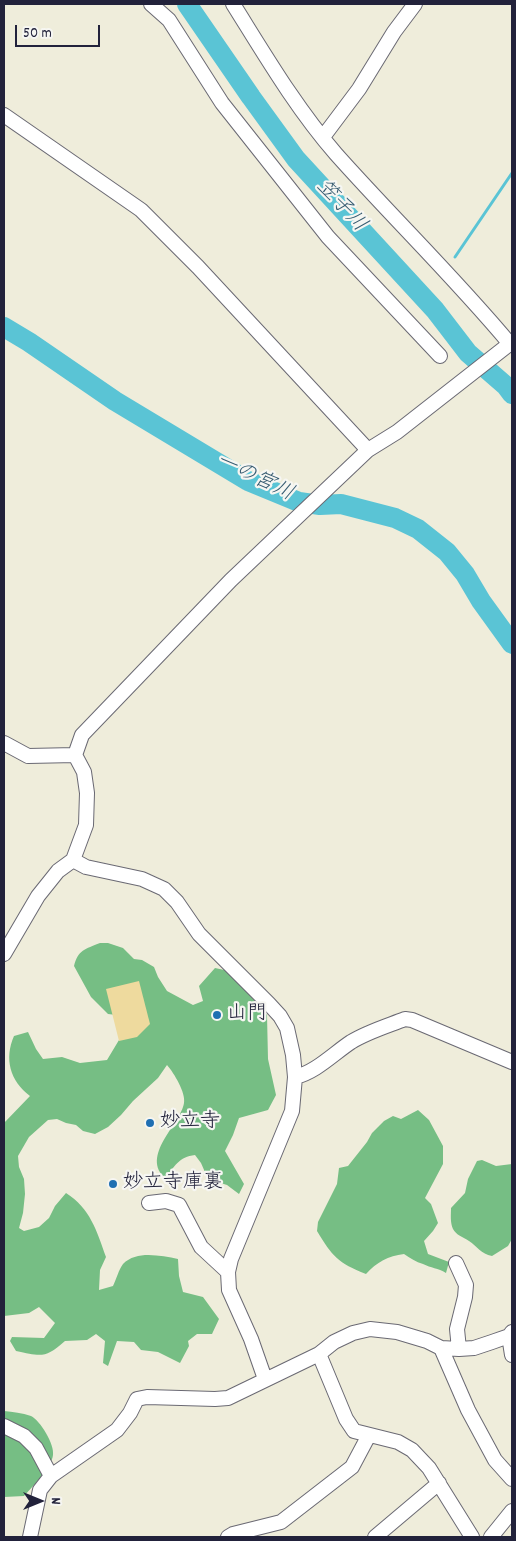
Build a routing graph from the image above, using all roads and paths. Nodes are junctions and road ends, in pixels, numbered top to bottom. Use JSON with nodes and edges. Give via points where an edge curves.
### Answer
{"nodes":[{"id":1,"x":151,"y":4,"type":"edge"},
{"id":2,"x":233,"y":4,"type":"edge"},
{"id":3,"x":415,"y":4,"type":"edge"},
{"id":4,"x":4,"y":115,"type":"edge"},
{"id":5,"x":323,"y":137,"type":"junction"},
{"id":6,"x":511,"y":343,"type":"edge"},
{"id":7,"x":440,"y":356,"type":"dead end"},
{"id":8,"x":368,"y":450,"type":"junction"},
{"id":9,"x":4,"y":743,"type":"edge"},
{"id":10,"x":75,"y":755,"type":"junction"},
{"id":11,"x":73,"y":860,"type":"junction"},
{"id":12,"x":4,"y":954,"type":"edge"},
{"id":13,"x":512,"y":1062,"type":"edge"},
{"id":14,"x":295,"y":1077,"type":"junction"},
{"id":15,"x":149,"y":1203,"type":"dead end"},
{"id":16,"x":456,"y":1262,"type":"dead end"},
{"id":17,"x":228,"y":1272,"type":"junction"},
{"id":18,"x":511,"y":1334,"type":"edge"},
{"id":19,"x":441,"y":1348,"type":"junction"},
{"id":20,"x":459,"y":1349,"type":"junction"},
{"id":21,"x":319,"y":1354,"type":"junction"},
{"id":22,"x":512,"y":1355,"type":"edge"},
{"id":23,"x":265,"y":1379,"type":"junction"},
{"id":24,"x":4,"y":1426,"type":"edge"},
{"id":25,"x":369,"y":1435,"type":"junction"},
{"id":26,"x":51,"y":1476,"type":"junction"},
{"id":27,"x":512,"y":1479,"type":"edge"},
{"id":28,"x":439,"y":1484,"type":"junction"},
{"id":29,"x":512,"y":1512,"type":"edge"},
{"id":30,"x":30,"y":1537,"type":"edge"},
{"id":31,"x":228,"y":1537,"type":"edge"},
{"id":32,"x":375,"y":1537,"type":"edge"},
{"id":33,"x":472,"y":1537,"type":"edge"},
{"id":34,"x":491,"y":1537,"type":"edge"}],
"edges":[{"from":1,"to":7,"type":"street","via":[[169,20],[222,103],[309,214]]},
{"from":2,"to":5,"type":"street","via":[[280,81]]},
{"from":3,"to":5,"type":"street"},
{"from":4,"to":8,"type":"street","via":[[141,210]]},
{"from":5,"to":6,"type":"street"},
{"from":6,"to":8,"type":"street","via":[[397,432]]},
{"from":8,"to":10,"type":"street","via":[[231,580],[82,734]]},
{"from":9,"to":10,"type":"street","via":[[28,756]]},
{"from":10,"to":11,"type":"street","via":[[84,772],[87,792],[86,825]]},
{"from":11,"to":12,"type":"street","via":[[58,871],[38,896]]},
{"from":11,"to":14,"type":"street","via":[[86,867],[142,879],[164,889],[199,934],[280,1016],[290,1040]]},
{"from":13,"to":14,"type":"street","via":[[405,1019],[352,1042]]},
{"from":14,"to":17,"type":"street","via":[[292,1111]]},
{"from":15,"to":17,"type":"street","via":[[178,1205],[201,1247]]},
{"from":16,"to":20,"type":"street","via":[[466,1285],[457,1329]]},
{"from":17,"to":23,"type":"street","via":[[229,1290]]},
{"from":18,"to":20,"type":"street","via":[[474,1348]]},
{"from":18,"to":22,"type":"street"},
{"from":19,"to":20,"type":"street"},
{"from":19,"to":21,"type":"street","via":[[397,1332],[370,1329],[352,1333]]},
{"from":19,"to":27,"type":"street","via":[[468,1410],[495,1460]]},
{"from":21,"to":23,"type":"street"},
{"from":21,"to":25,"type":"street","via":[[346,1419],[354,1431]]},
{"from":23,"to":26,"type":"street","via":[[228,1398],[137,1399],[117,1430]]},
{"from":24,"to":26,"type":"street","via":[[24,1436],[36,1448]]},
{"from":25,"to":28,"type":"street","via":[[398,1442],[412,1450]]},
{"from":25,"to":31,"type":"street","via":[[352,1467],[281,1522]]},
{"from":26,"to":30,"type":"street","via":[[40,1490]]},
{"from":28,"to":32,"type":"street"},
{"from":28,"to":33,"type":"street"},
{"from":29,"to":34,"type":"street"}]}
